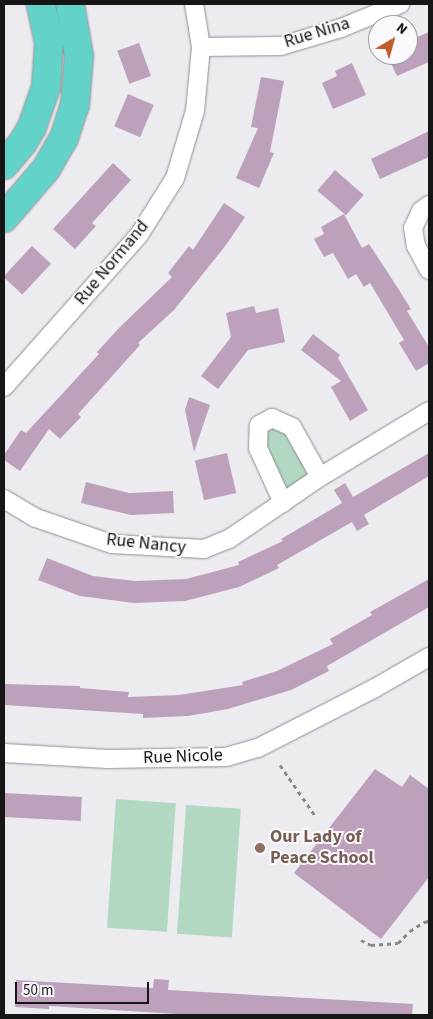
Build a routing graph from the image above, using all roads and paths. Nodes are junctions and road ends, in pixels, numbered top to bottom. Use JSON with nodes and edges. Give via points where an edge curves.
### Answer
{"nodes":[{"id":1,"x":41,"y":4,"type":"edge"},
{"id":2,"x":70,"y":4,"type":"edge"},
{"id":3,"x":194,"y":4,"type":"edge"},
{"id":4,"x":400,"y":4,"type":"edge"},
{"id":5,"x":201,"y":47,"type":"junction"},
{"id":6,"x":4,"y":166,"type":"edge"},
{"id":7,"x":429,"y":204,"type":"edge"},
{"id":8,"x":4,"y":218,"type":"edge"},
{"id":9,"x":429,"y":270,"type":"edge"},
{"id":10,"x":4,"y":387,"type":"edge"},
{"id":11,"x":429,"y":411,"type":"edge"},
{"id":12,"x":320,"y":477,"type":"junction"},
{"id":13,"x":4,"y":500,"type":"edge"},
{"id":14,"x":283,"y":503,"type":"junction"},
{"id":15,"x":429,"y":657,"type":"edge"},
{"id":16,"x":4,"y":753,"type":"edge"},
{"id":17,"x":280,"y":765,"type":"dead end"},
{"id":18,"x":314,"y":814,"type":"dead end"},
{"id":19,"x":429,"y":921,"type":"edge"},
{"id":20,"x":360,"y":940,"type":"dead end"}],
"edges":[{"from":1,"to":6,"type":"highway","via":[[49,42],[46,87],[32,127]]},
{"from":2,"to":8,"type":"highway","via":[[79,56],[75,105],[46,169]]},
{"from":3,"to":5,"type":"street","name":"Rue Normand"},
{"from":4,"to":5,"type":"street","name":"Rue Nina","via":[[341,28],[281,46]]},
{"from":5,"to":10,"type":"street","name":"Rue Normand","via":[[195,111],[175,178],[139,235]]},
{"from":7,"to":9,"type":"street","via":[[421,211],[414,228],[416,246]]},
{"from":11,"to":12,"type":"street","name":"Rue Nancy"},
{"from":12,"to":14,"type":"street","name":"Rue Nancy"},
{"from":12,"to":14,"type":"street","via":[[292,427],[272,418],[259,425],[258,448]]},
{"from":13,"to":14,"type":"street","name":"Rue Nancy","via":[[36,518],[112,544],[204,549],[229,539]]},
{"from":15,"to":16,"type":"street","name":"Rue Nicole","via":[[258,748],[226,757],[108,758]]},
{"from":17,"to":18,"type":"path"},
{"from":19,"to":20,"type":"path","via":[[410,931],[398,943],[371,944]]}]}
